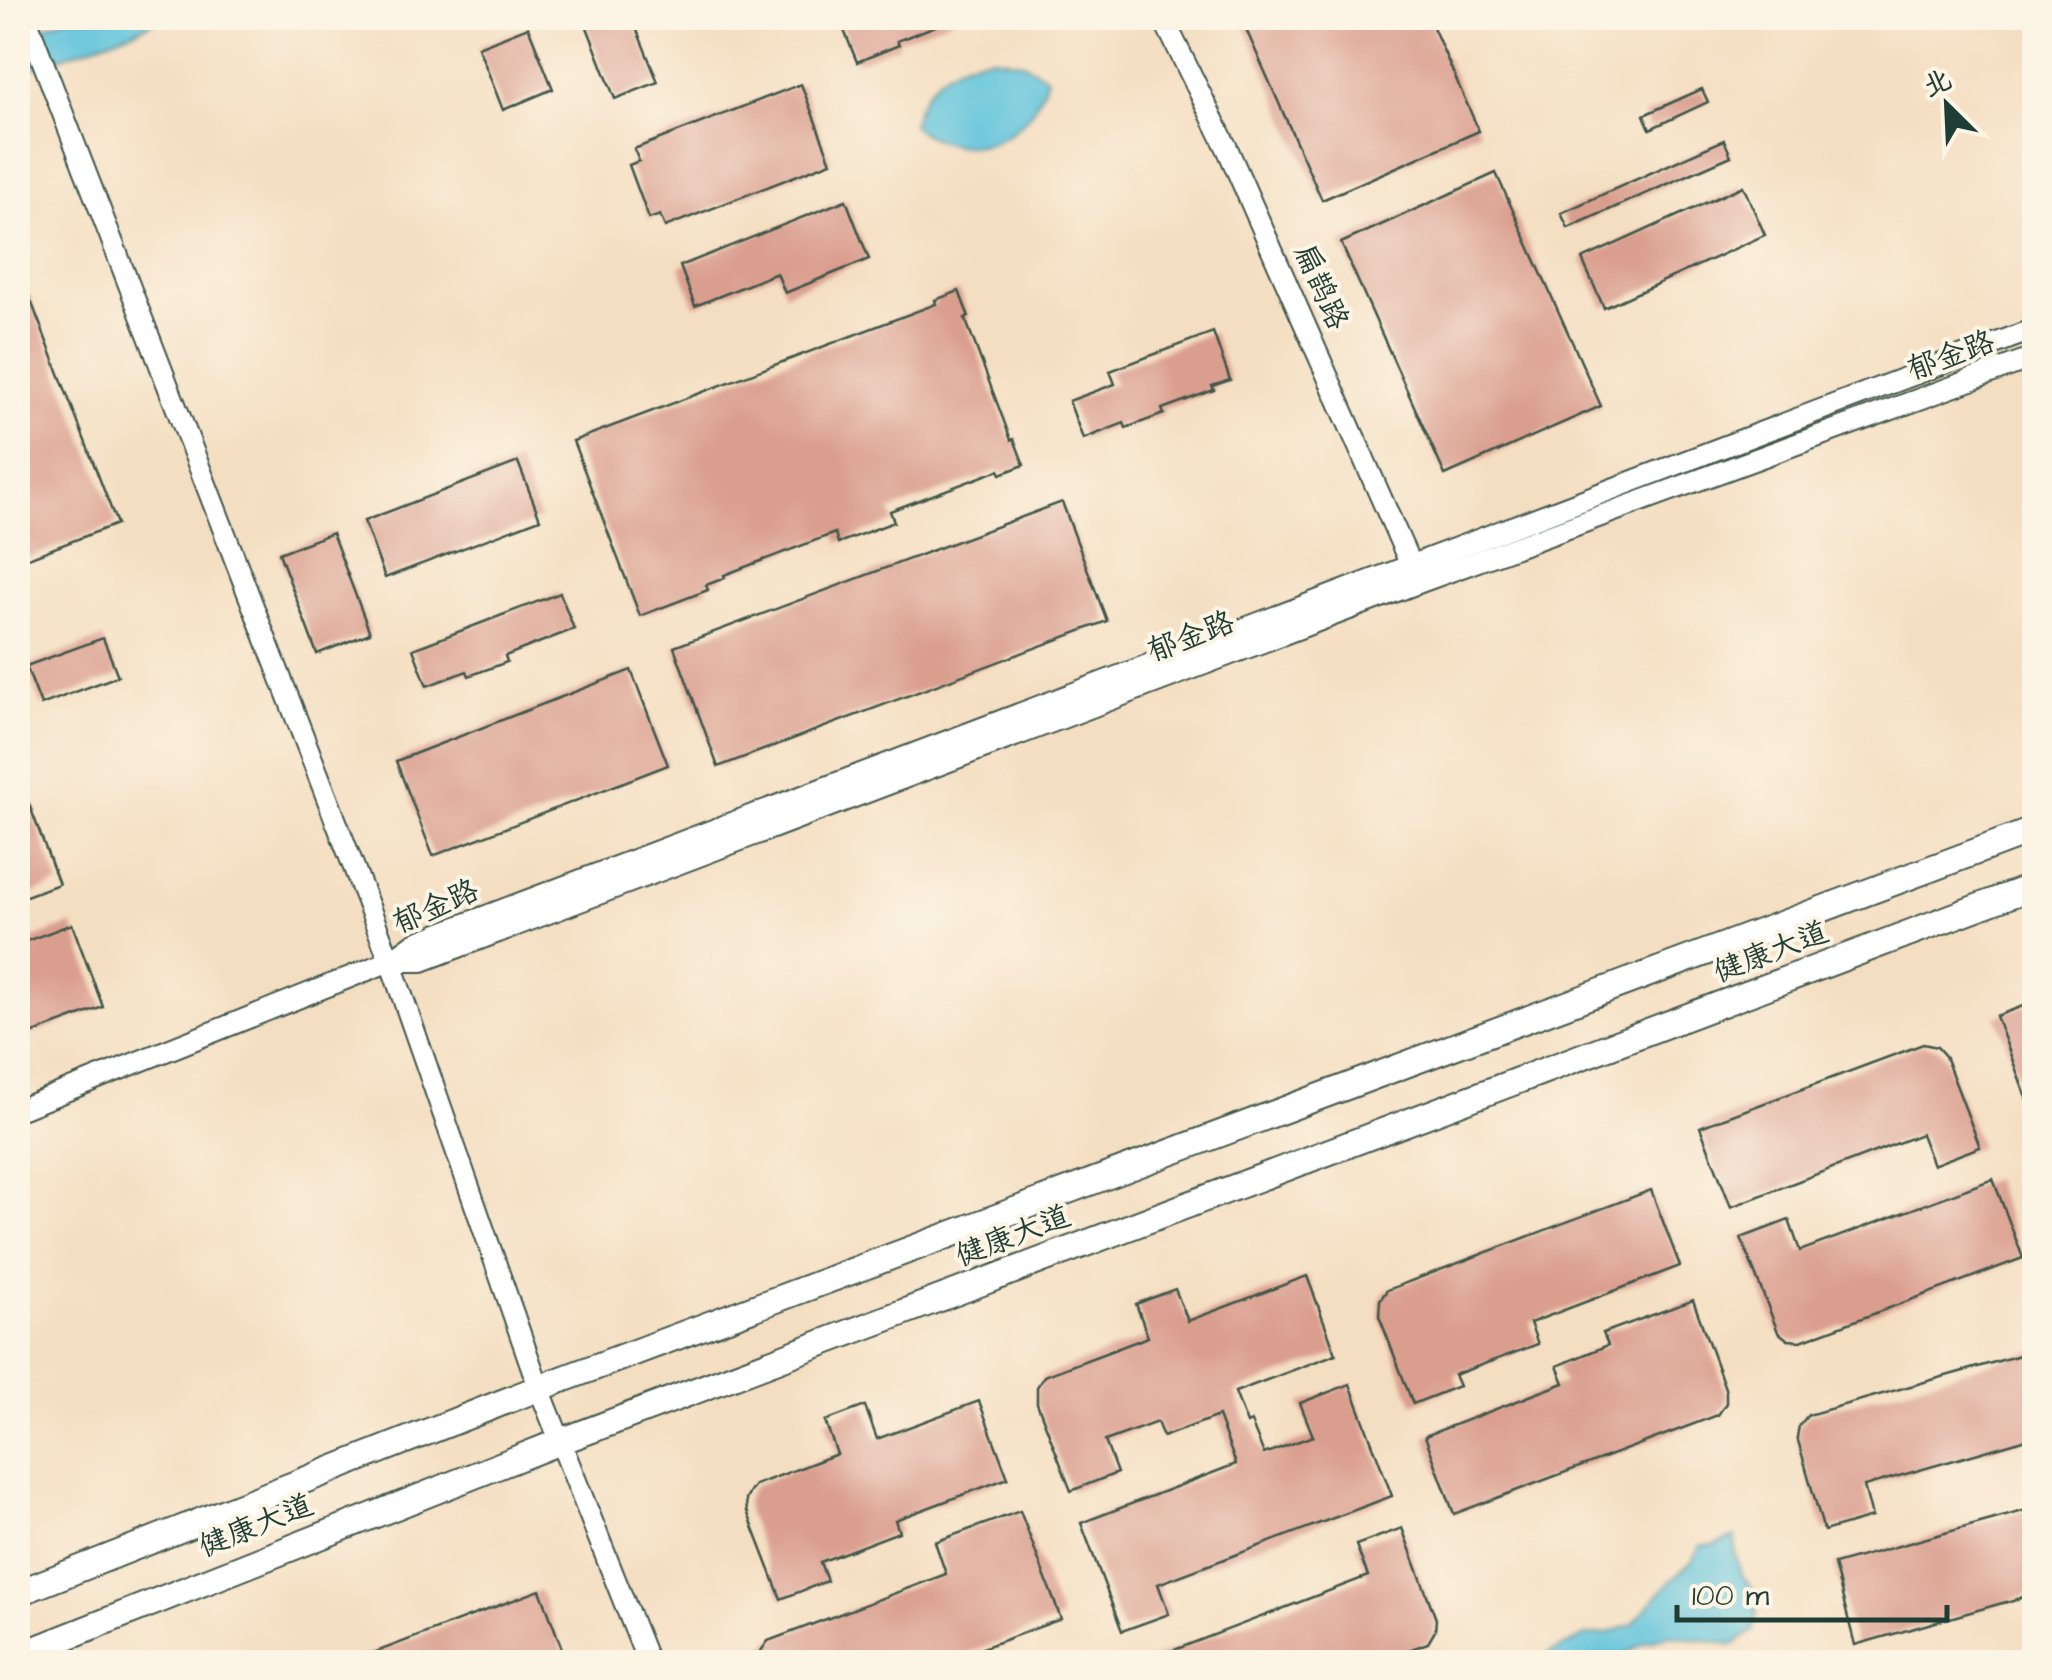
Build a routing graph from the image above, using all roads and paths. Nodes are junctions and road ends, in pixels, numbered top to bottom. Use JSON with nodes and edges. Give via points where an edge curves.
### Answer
{"nodes":[{"id":1,"x":26,"y":18,"type":"edge"},
{"id":2,"x":1163,"y":18,"type":"edge"},
{"id":3,"x":2034,"y":329,"type":"edge"},
{"id":4,"x":2034,"y":357,"type":"edge"},
{"id":5,"x":1414,"y":574,"type":"junction"},
{"id":6,"x":2034,"y":830,"type":"edge"},
{"id":7,"x":2034,"y":886,"type":"edge"},
{"id":8,"x":390,"y":961,"type":"junction"},
{"id":9,"x":18,"y":1110,"type":"edge"},
{"id":10,"x":539,"y":1388,"type":"junction"},
{"id":11,"x":559,"y":1442,"type":"junction"},
{"id":12,"x":18,"y":1593,"type":"edge"},
{"id":13,"x":18,"y":1656,"type":"edge"},
{"id":14,"x":648,"y":1662,"type":"edge"}],
"edges":[{"from":1,"to":8,"type":"street"},
{"from":2,"to":5,"type":"street","name":"扁鹊路"},
{"from":3,"to":5,"type":"street","name":"郁金路"},
{"from":4,"to":5,"type":"street","name":"郁金路"},
{"from":5,"to":8,"type":"street","name":"郁金路","via":[[422,960]]},
{"from":6,"to":10,"type":"main road","name":"健康大道"},
{"from":7,"to":11,"type":"main road","name":"健康大道"},
{"from":8,"to":9,"type":"street","name":"郁金路"},
{"from":8,"to":10,"type":"street"},
{"from":10,"to":11,"type":"street"},
{"from":10,"to":12,"type":"main road","name":"健康大道"},
{"from":11,"to":13,"type":"main road","name":"健康大道"},
{"from":11,"to":14,"type":"street"}]}
